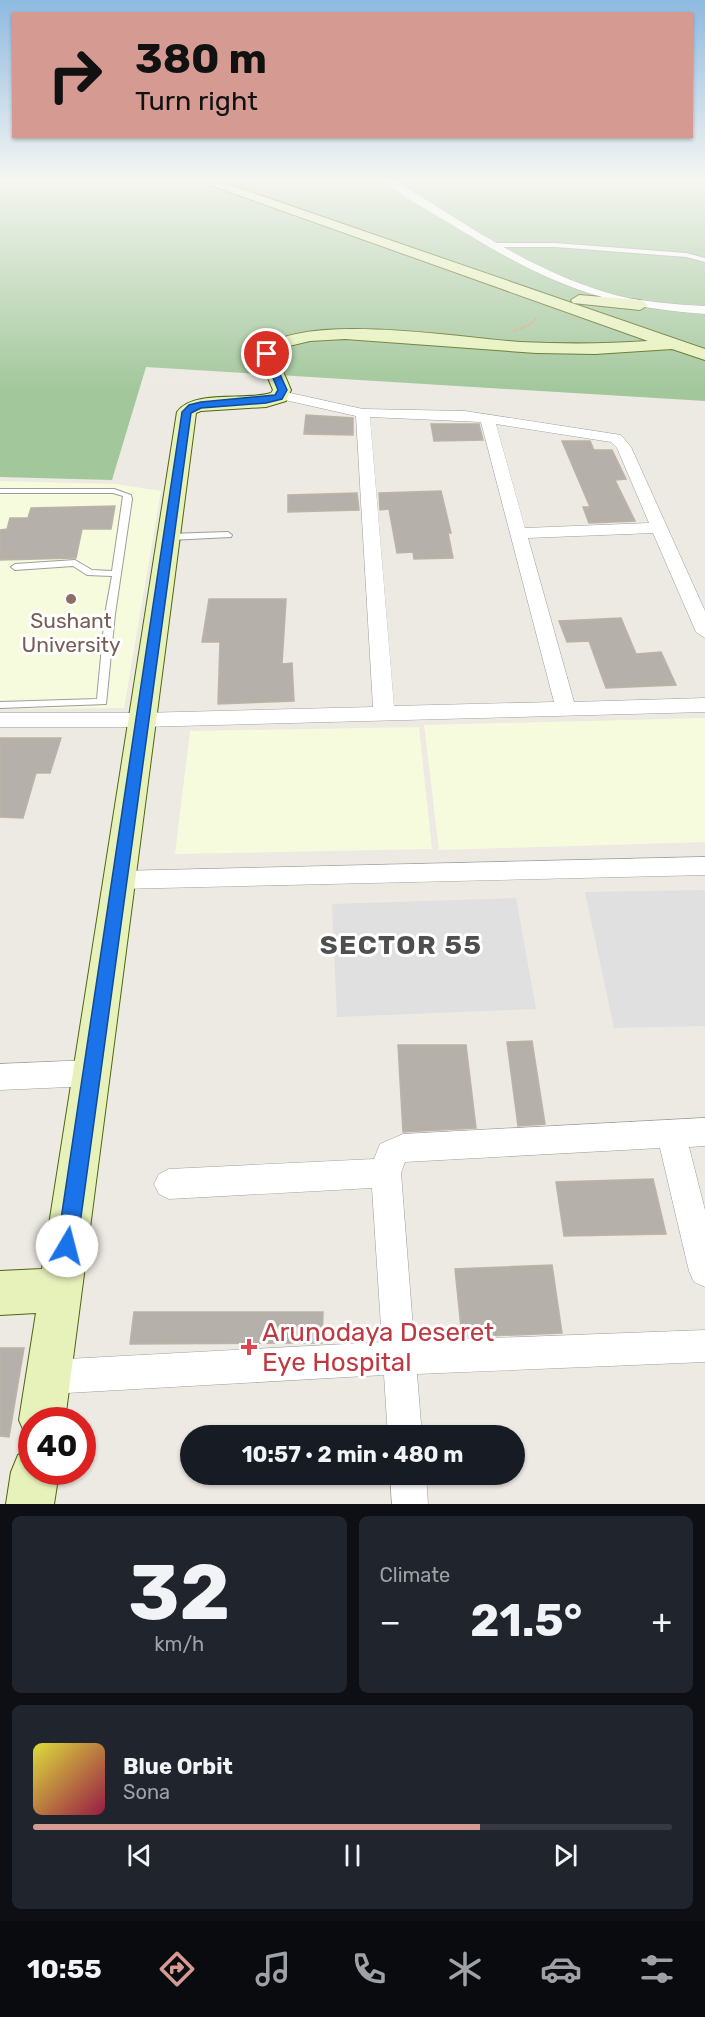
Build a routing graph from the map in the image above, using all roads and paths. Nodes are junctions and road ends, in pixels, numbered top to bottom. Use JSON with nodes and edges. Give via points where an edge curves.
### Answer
{"nodes":[{"id":1,"x":410,"y":250,"type":"edge"},
{"id":2,"x":418,"y":250,"type":"edge"},
{"id":3,"x":506,"y":250,"type":"edge"},
{"id":4,"x":623,"y":250,"type":"edge"},
{"id":5,"x":705,"y":260,"type":"edge"},
{"id":6,"x":510,"y":284,"type":"junction"},
{"id":7,"x":568,"y":298,"type":"junction"},
{"id":8,"x":643,"y":305,"type":"junction"},
{"id":9,"x":705,"y":310,"type":"edge"},
{"id":10,"x":676,"y":333,"type":"junction"},
{"id":11,"x":705,"y":343,"type":"edge"},
{"id":12,"x":705,"y":355,"type":"edge"},
{"id":13,"x":281,"y":395,"type":"junction"},
{"id":14,"x":363,"y":413,"type":"junction"},
{"id":15,"x":487,"y":418,"type":"junction"},
{"id":16,"x":0,"y":491,"type":"edge"},
{"id":17,"x":659,"y":528,"type":"junction"},
{"id":18,"x":517,"y":533,"type":"junction"},
{"id":19,"x":228,"y":535,"type":"dead end"},
{"id":20,"x":169,"y":537,"type":"junction"},
{"id":21,"x":15,"y":567,"type":"dead end"},
{"id":22,"x":117,"y":574,"type":"junction"},
{"id":23,"x":705,"y":632,"type":"edge"},
{"id":24,"x":0,"y":705,"type":"edge"},
{"id":25,"x":705,"y":705,"type":"edge"},
{"id":26,"x":565,"y":707,"type":"junction"},
{"id":27,"x":384,"y":714,"type":"junction"},
{"id":28,"x":0,"y":720,"type":"edge"},
{"id":29,"x":141,"y":720,"type":"junction"},
{"id":30,"x":705,"y":866,"type":"edge"},
{"id":31,"x":119,"y":880,"type":"junction"},
{"id":32,"x":92,"y":1073,"type":"junction"},
{"id":33,"x":0,"y":1077,"type":"edge"},
{"id":34,"x":705,"y":1132,"type":"edge"},
{"id":35,"x":671,"y":1134,"type":"junction"},
{"id":36,"x":386,"y":1173,"type":"junction"},
{"id":37,"x":169,"y":1184,"type":"dead end"},
{"id":38,"x":705,"y":1271,"type":"edge"},
{"id":39,"x":61,"y":1290,"type":"junction"},
{"id":40,"x":0,"y":1293,"type":"edge"},
{"id":41,"x":705,"y":1346,"type":"edge"},
{"id":42,"x":398,"y":1358,"type":"junction"},
{"id":43,"x":49,"y":1377,"type":"junction"},
{"id":44,"x":44,"y":1407,"type":"edge"},
{"id":45,"x":404,"y":1425,"type":"edge"},
{"id":46,"x":33,"y":1485,"type":"edge"},
{"id":47,"x":409,"y":1485,"type":"edge"},
{"id":48,"x":30,"y":1504,"type":"edge"},
{"id":49,"x":411,"y":1504,"type":"edge"}],
"edges":[{"from":1,"to":6,"type":"main road"},
{"from":2,"to":6,"type":"main road"},
{"from":3,"to":8,"type":"street","via":[[580,288]]},
{"from":4,"to":5,"type":"lane"},
{"from":6,"to":7,"type":"main road"},
{"from":6,"to":10,"type":"main road"},
{"from":7,"to":8,"type":"main road"},
{"from":7,"to":10,"type":"main road"},
{"from":8,"to":9,"type":"street"},
{"from":8,"to":10,"type":"main road"},
{"from":10,"to":11,"type":"main road"},
{"from":10,"to":12,"type":"main road"},
{"from":10,"to":13,"type":"main road","via":[[613,349],[529,348],[365,335],[302,336],[277,344],[267,354]]},
{"from":13,"to":14,"type":"street"},
{"from":13,"to":20,"type":"main road","via":[[189,409],[181,438]]},
{"from":14,"to":15,"type":"street","via":[[447,413]]},
{"from":14,"to":27,"type":"street"},
{"from":15,"to":17,"type":"street","via":[[616,438],[624,447]]},
{"from":15,"to":18,"type":"street"},
{"from":16,"to":22,"type":"lane","via":[[114,491],[127,495]]},
{"from":17,"to":18,"type":"street"},
{"from":17,"to":23,"type":"street"},
{"from":18,"to":26,"type":"street"},
{"from":19,"to":20,"type":"lane"},
{"from":20,"to":29,"type":"main road"},
{"from":21,"to":22,"type":"lane","via":[[75,563],[90,573]]},
{"from":22,"to":24,"type":"lane","via":[[102,702]]},
{"from":25,"to":26,"type":"street"},
{"from":26,"to":27,"type":"street"},
{"from":27,"to":29,"type":"street"},
{"from":28,"to":29,"type":"street"},
{"from":29,"to":31,"type":"main road"},
{"from":30,"to":31,"type":"street"},
{"from":31,"to":32,"type":"main road"},
{"from":32,"to":33,"type":"street"},
{"from":32,"to":39,"type":"main road"},
{"from":34,"to":35,"type":"street"},
{"from":35,"to":36,"type":"street","via":[[403,1148],[390,1154]]},
{"from":35,"to":38,"type":"street"},
{"from":36,"to":37,"type":"street"},
{"from":36,"to":42,"type":"street"},
{"from":39,"to":40,"type":"main road"},
{"from":39,"to":43,"type":"main road"},
{"from":41,"to":42,"type":"street"},
{"from":42,"to":43,"type":"street"},
{"from":42,"to":45,"type":"street"},
{"from":43,"to":44,"type":"main road"},
{"from":46,"to":48,"type":"main road"},
{"from":47,"to":49,"type":"street"}]}
